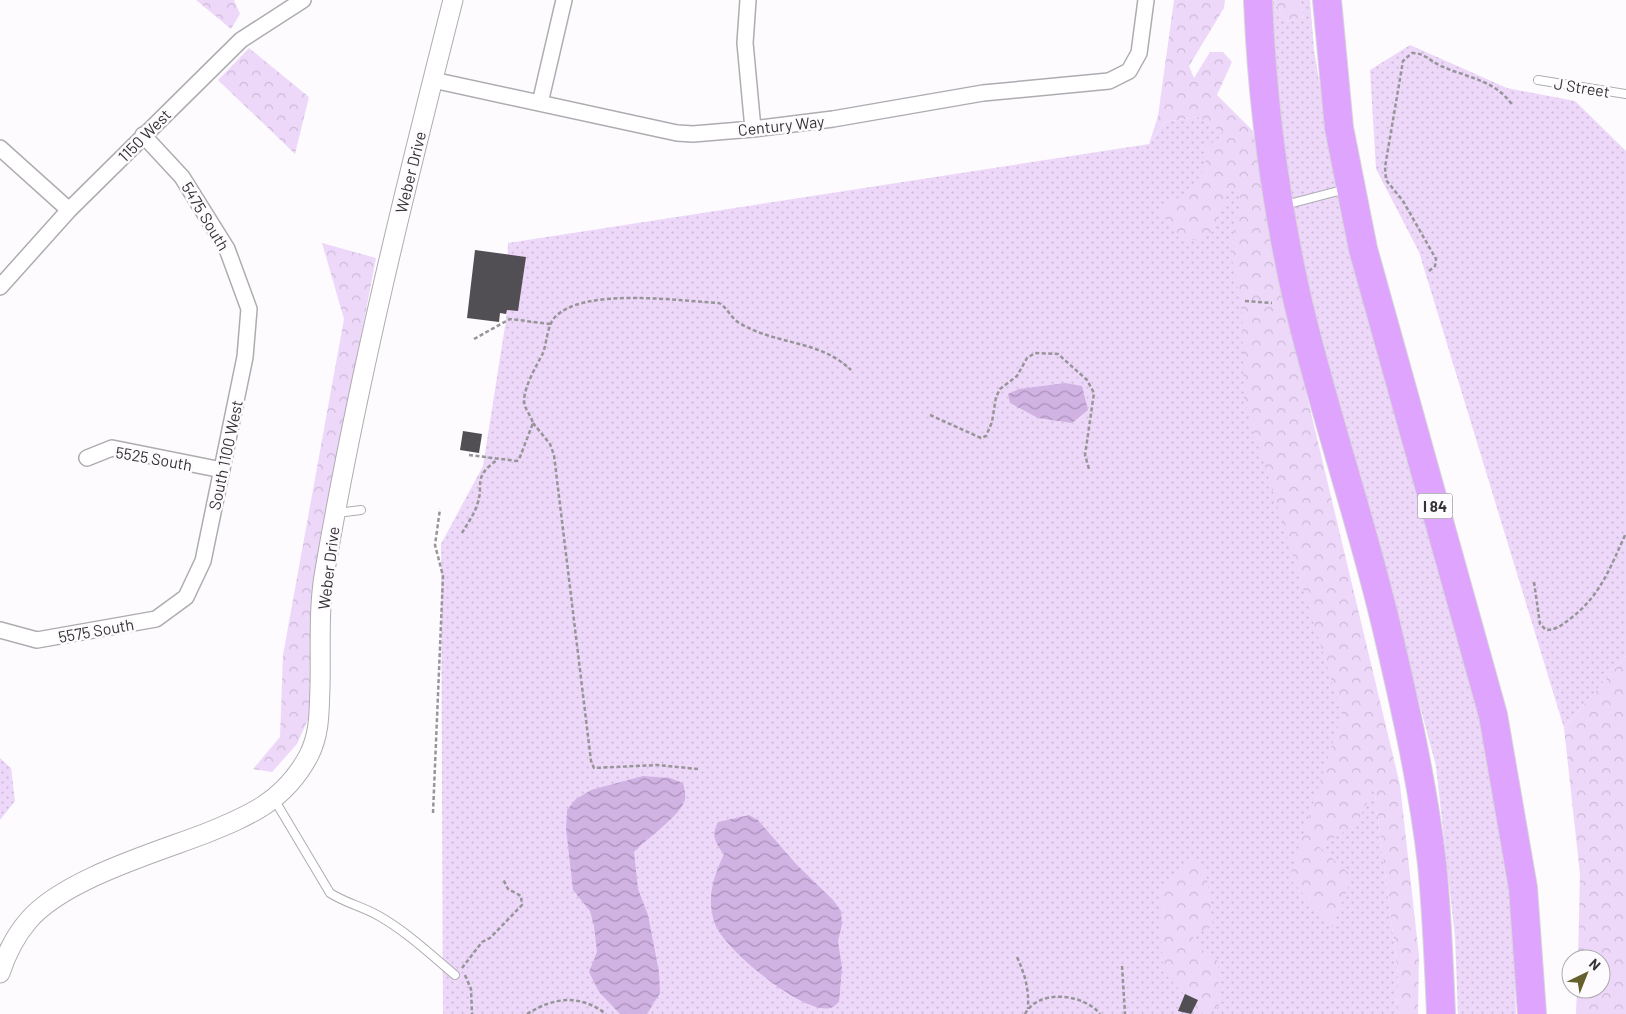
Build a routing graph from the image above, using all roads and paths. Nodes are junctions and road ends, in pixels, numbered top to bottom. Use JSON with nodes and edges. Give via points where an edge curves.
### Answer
{"nodes":[{"id":1,"x":303,"y":0,"type":"edge"},
{"id":2,"x":453,"y":0,"type":"edge"},
{"id":3,"x":564,"y":0,"type":"edge"},
{"id":4,"x":748,"y":0,"type":"edge"},
{"id":5,"x":1146,"y":0,"type":"edge"},
{"id":6,"x":1258,"y":0,"type":"edge"},
{"id":7,"x":1328,"y":0,"type":"edge"},
{"id":8,"x":432,"y":80,"type":"junction"},
{"id":9,"x":1538,"y":80,"type":"dead end"},
{"id":10,"x":1626,"y":94,"type":"edge"},
{"id":11,"x":540,"y":104,"type":"junction"},
{"id":12,"x":1513,"y":106,"type":"dead end"},
{"id":13,"x":753,"y":129,"type":"junction"},
{"id":14,"x":143,"y":135,"type":"junction"},
{"id":15,"x":0,"y":148,"type":"edge"},
{"id":16,"x":1351,"y":188,"type":"junction"},
{"id":17,"x":1280,"y":206,"type":"junction"},
{"id":18,"x":69,"y":210,"type":"junction"},
{"id":19,"x":1429,"y":270,"type":"dead end"},
{"id":20,"x":0,"y":287,"type":"edge"},
{"id":21,"x":1244,"y":301,"type":"dead end"},
{"id":22,"x":1272,"y":304,"type":"dead end"},
{"id":23,"x":250,"y":309,"type":"joint"},
{"id":24,"x":550,"y":324,"type":"junction"},
{"id":25,"x":474,"y":340,"type":"dead end"},
{"id":26,"x":851,"y":370,"type":"dead end"},
{"id":27,"x":930,"y":415,"type":"dead end"},
{"id":28,"x":532,"y":423,"type":"junction"},
{"id":29,"x":469,"y":455,"type":"dead end"},
{"id":30,"x":86,"y":458,"type":"dead end"},
{"id":31,"x":498,"y":459,"type":"junction"},
{"id":32,"x":1089,"y":469,"type":"dead end"},
{"id":33,"x":222,"y":470,"type":"junction"},
{"id":34,"x":440,"y":509,"type":"dead end"},
{"id":35,"x":361,"y":510,"type":"dead end"},
{"id":36,"x":338,"y":513,"type":"junction"},
{"id":37,"x":462,"y":533,"type":"dead end"},
{"id":38,"x":1626,"y":533,"type":"edge"},
{"id":39,"x":1534,"y":582,"type":"dead end"},
{"id":40,"x":186,"y":597,"type":"joint"},
{"id":41,"x":0,"y":630,"type":"edge"},
{"id":42,"x":698,"y":769,"type":"dead end"},
{"id":43,"x":274,"y":799,"type":"junction"},
{"id":44,"x":433,"y":813,"type":"dead end"},
{"id":45,"x":503,"y":879,"type":"dead end"},
{"id":46,"x":1016,"y":957,"type":"dead end"},
{"id":47,"x":1122,"y":966,"type":"dead end"},
{"id":48,"x":0,"y":972,"type":"edge"},
{"id":49,"x":455,"y":975,"type":"dead end"},
{"id":50,"x":1028,"y":1009,"type":"junction"},
{"id":51,"x":472,"y":1014,"type":"edge"},
{"id":52,"x":526,"y":1014,"type":"edge"},
{"id":53,"x":606,"y":1014,"type":"edge"},
{"id":54,"x":1025,"y":1014,"type":"edge"},
{"id":55,"x":1100,"y":1014,"type":"edge"},
{"id":56,"x":1125,"y":1014,"type":"edge"},
{"id":57,"x":1441,"y":1014,"type":"edge"},
{"id":58,"x":1532,"y":1014,"type":"edge"}],
"edges":[{"from":1,"to":14,"type":"street","name":"1150 West","via":[[241,40]]},
{"from":2,"to":8,"type":"street","name":"Weber Drive"},
{"from":3,"to":11,"type":"street"},
{"from":4,"to":13,"type":"street","via":[[745,43]]},
{"from":5,"to":13,"type":"street","name":"Century Way","via":[[1139,53],[1129,71],[1109,81],[983,93]]},
{"from":6,"to":17,"type":"highway","via":[[1261,63]]},
{"from":7,"to":16,"type":"highway","number":"I 84","via":[[1339,128]]},
{"from":8,"to":11,"type":"street","name":"Century Way"},
{"from":8,"to":36,"type":"street","name":"Weber Drive","via":[[369,340]]},
{"from":9,"to":10,"type":"lane","name":"J Street"},
{"from":11,"to":13,"type":"street","name":"Century Way","via":[[677,133]]},
{"from":12,"to":19,"type":"path","via":[[1490,84],[1440,65],[1425,55],[1412,53],[1403,61],[1385,167],[1386,180],[1403,201],[1436,259],[1435,266]]},
{"from":14,"to":18,"type":"street","name":"1150 West"},
{"from":14,"to":23,"type":"street","name":"5475 South","via":[[182,177],[228,249]]},
{"from":15,"to":18,"type":"street"},
{"from":16,"to":17,"type":"lane"},
{"from":16,"to":58,"type":"highway","number":"I 84","via":[[1363,249],[1493,715],[1523,888]]},
{"from":17,"to":57,"type":"highway","via":[[1297,298],[1387,628],[1418,777],[1432,862]]},
{"from":18,"to":20,"type":"street","name":"1150 West"},
{"from":21,"to":22,"type":"path"},
{"from":23,"to":33,"type":"street","name":"South 1100 West","via":[[245,357]]},
{"from":24,"to":25,"type":"path","via":[[510,319]]},
{"from":24,"to":26,"type":"path","via":[[564,310],[580,302],[605,298],[719,303],[740,324],[823,351],[838,358]]},
{"from":24,"to":28,"type":"path","via":[[545,346],[523,395]]},
{"from":27,"to":32,"type":"path","via":[[981,438],[986,436],[996,397],[1017,376],[1026,358],[1035,353],[1058,354],[1087,380],[1094,394],[1085,455]]},
{"from":28,"to":31,"type":"path","via":[[517,461]]},
{"from":28,"to":42,"type":"path","via":[[550,444],[554,455],[594,768],[657,765]]},
{"from":29,"to":31,"type":"path"},
{"from":30,"to":33,"type":"street","name":"5525 South","via":[[112,448]]},
{"from":31,"to":37,"type":"path","via":[[482,474],[478,484],[478,504]]},
{"from":33,"to":40,"type":"street","name":"South 1100 West","via":[[203,561]]},
{"from":34,"to":44,"type":"path","via":[[435,546],[443,576]]},
{"from":35,"to":36,"type":"lane"},
{"from":36,"to":43,"type":"street","name":"Weber Drive","via":[[323,582],[319,728],[296,776]]},
{"from":38,"to":39,"type":"path","via":[[1600,589],[1561,626],[1546,630],[1540,624]]},
{"from":40,"to":41,"type":"street","name":"5575 South","via":[[156,619],[37,640]]},
{"from":43,"to":48,"type":"street","name":"Weber Drive","via":[[235,821],[78,883],[28,920]]},
{"from":43,"to":49,"type":"lane","via":[[330,893],[377,914],[407,934]]},
{"from":45,"to":51,"type":"path","via":[[508,889],[521,896],[522,905],[482,942],[462,968],[471,989]]},
{"from":46,"to":50,"type":"path","via":[[1026,976]]},
{"from":47,"to":56,"type":"path"},
{"from":50,"to":54,"type":"path"},
{"from":50,"to":55,"type":"path","via":[[1040,1001],[1070,997],[1091,1004]]},
{"from":52,"to":53,"type":"path","via":[[552,1002],[571,999],[586,1002]]}]}
